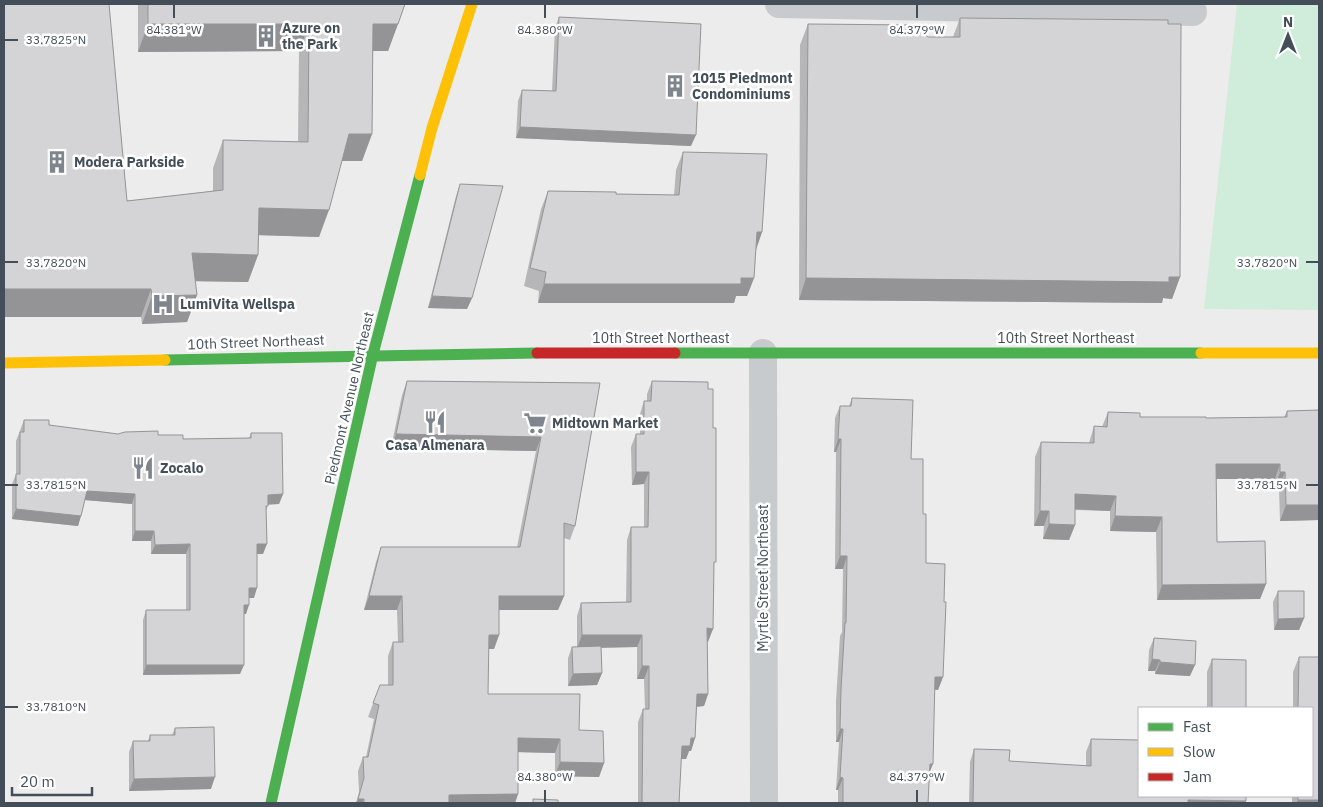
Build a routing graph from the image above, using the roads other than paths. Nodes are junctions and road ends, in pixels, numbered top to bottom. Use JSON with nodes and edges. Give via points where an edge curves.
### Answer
{"nodes":[{"id":1,"x":472,"y":4,"type":"edge"},
{"id":2,"x":780,"y":4,"type":"edge"},
{"id":3,"x":1193,"y":12,"type":"dead end"},
{"id":4,"x":763,"y":353,"type":"junction"},
{"id":5,"x":1319,"y":353,"type":"edge"},
{"id":6,"x":373,"y":354,"type":"junction"},
{"id":7,"x":4,"y":362,"type":"edge"},
{"id":8,"x":271,"y":803,"type":"edge"},
{"id":9,"x":764,"y":803,"type":"edge"}],
"edges":[{"from":1,"to":6,"type":"main road","name":"Piedmont Avenue Northeast","via":[[432,128]]},
{"from":2,"to":3,"type":"street"},
{"from":4,"to":5,"type":"main road","name":"10th Street Northeast"},
{"from":4,"to":6,"type":"main road","name":"10th Street Northeast"},
{"from":4,"to":9,"type":"street","name":"Myrtle Street Northeast"},
{"from":6,"to":7,"type":"main road","name":"10th Street Northeast"},
{"from":6,"to":8,"type":"main road","name":"Piedmont Avenue Northeast"}]}
